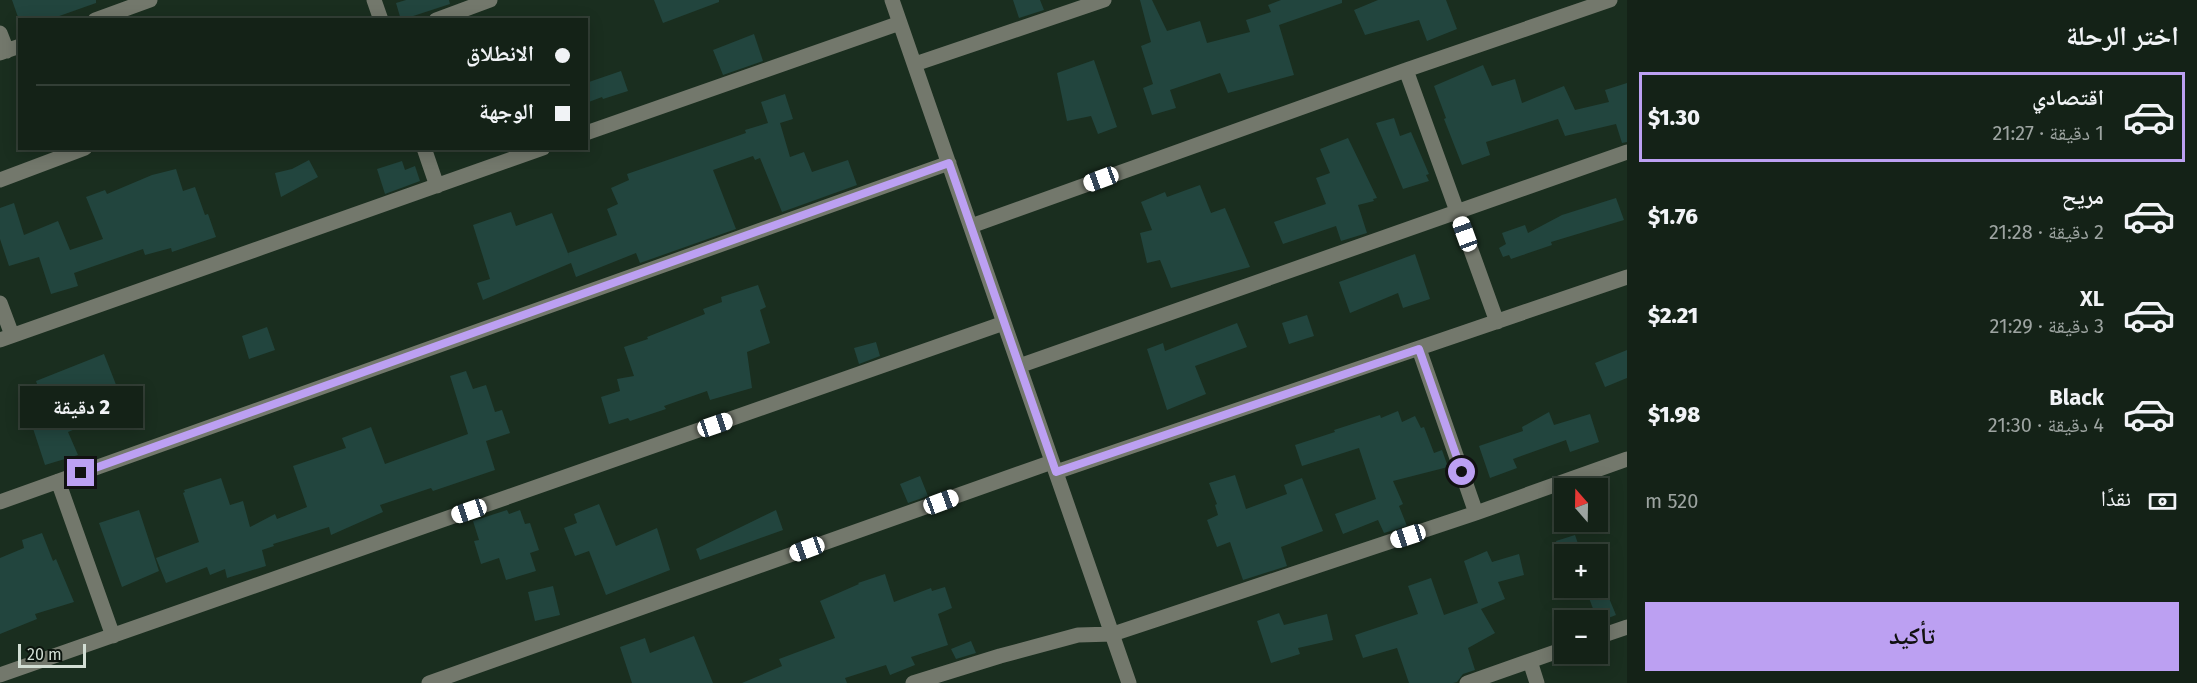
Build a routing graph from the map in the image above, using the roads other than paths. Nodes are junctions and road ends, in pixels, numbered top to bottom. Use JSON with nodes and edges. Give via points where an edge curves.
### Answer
{"nodes":[{"id":1,"x":150,"y":0,"type":"edge"},
{"id":2,"x":374,"y":0,"type":"edge"},
{"id":3,"x":490,"y":0,"type":"edge"},
{"id":4,"x":892,"y":0,"type":"edge"},
{"id":5,"x":1104,"y":0,"type":"edge"},
{"id":6,"x":1610,"y":0,"type":"edge"},
{"id":7,"x":100,"y":18,"type":"edge"},
{"id":8,"x":380,"y":18,"type":"edge"},
{"id":9,"x":441,"y":18,"type":"edge"},
{"id":10,"x":900,"y":23,"type":"junction"},
{"id":11,"x":0,"y":33,"type":"edge"},
{"id":12,"x":9,"y":50,"type":"edge"},
{"id":13,"x":915,"y":64,"type":"junction"},
{"id":14,"x":1406,"y":70,"type":"junction"},
{"id":15,"x":588,"y":132,"type":"edge"},
{"id":16,"x":80,"y":150,"type":"edge"},
{"id":17,"x":425,"y":150,"type":"edge"},
{"id":18,"x":537,"y":150,"type":"edge"},
{"id":19,"x":1627,"y":153,"type":"edge"},
{"id":20,"x":949,"y":163,"type":"junction"},
{"id":21,"x":0,"y":180,"type":"edge"},
{"id":22,"x":437,"y":186,"type":"junction"},
{"id":23,"x":1457,"y":212,"type":"junction"},
{"id":24,"x":971,"y":226,"type":"junction"},
{"id":25,"x":1627,"y":278,"type":"edge"},
{"id":26,"x":0,"y":303,"type":"edge"},
{"id":27,"x":1497,"y":322,"type":"junction"},
{"id":28,"x":1004,"y":324,"type":"junction"},
{"id":29,"x":6,"y":337,"type":"edge"},
{"id":30,"x":1419,"y":349,"type":"junction"},
{"id":31,"x":1019,"y":366,"type":"junction"},
{"id":32,"x":1627,"y":459,"type":"edge"},
{"id":33,"x":1054,"y":467,"type":"junction"},
{"id":34,"x":58,"y":481,"type":"junction"},
{"id":35,"x":0,"y":502,"type":"edge"},
{"id":36,"x":1476,"y":513,"type":"junction"},
{"id":37,"x":1627,"y":627,"type":"edge"},
{"id":38,"x":1113,"y":634,"type":"junction"},
{"id":39,"x":1608,"y":634,"type":"edge"},
{"id":40,"x":113,"y":636,"type":"junction"},
{"id":41,"x":1554,"y":653,"type":"edge"},
{"id":42,"x":1530,"y":661,"type":"junction"},
{"id":43,"x":0,"y":675,"type":"edge"},
{"id":44,"x":429,"y":683,"type":"edge"},
{"id":45,"x":913,"y":683,"type":"edge"},
{"id":46,"x":1129,"y":683,"type":"edge"},
{"id":47,"x":1467,"y":683,"type":"edge"},
{"id":48,"x":1538,"y":683,"type":"edge"}],
"edges":[{"from":1,"to":7,"type":"street"},
{"from":2,"to":8,"type":"street"},
{"from":3,"to":9,"type":"street"},
{"from":4,"to":10,"type":"street"},
{"from":5,"to":13,"type":"street"},
{"from":6,"to":14,"type":"street"},
{"from":10,"to":13,"type":"street"},
{"from":10,"to":15,"type":"street"},
{"from":11,"to":12,"type":"street"},
{"from":13,"to":20,"type":"street"},
{"from":14,"to":23,"type":"street"},
{"from":14,"to":24,"type":"street"},
{"from":16,"to":21,"type":"street"},
{"from":17,"to":22,"type":"street"},
{"from":18,"to":22,"type":"street"},
{"from":19,"to":23,"type":"street"},
{"from":20,"to":24,"type":"street"},
{"from":20,"to":34,"type":"street"},
{"from":22,"to":29,"type":"street"},
{"from":23,"to":27,"type":"street"},
{"from":23,"to":31,"type":"street"},
{"from":24,"to":28,"type":"street"},
{"from":25,"to":27,"type":"street"},
{"from":26,"to":29,"type":"street"},
{"from":27,"to":30,"type":"street"},
{"from":28,"to":31,"type":"street"},
{"from":28,"to":40,"type":"street"},
{"from":30,"to":33,"type":"street"},
{"from":30,"to":36,"type":"street"},
{"from":31,"to":33,"type":"street"},
{"from":32,"to":36,"type":"street"},
{"from":33,"to":38,"type":"street"},
{"from":33,"to":44,"type":"street"},
{"from":34,"to":35,"type":"street"},
{"from":34,"to":40,"type":"street"},
{"from":36,"to":38,"type":"street"},
{"from":37,"to":39,"type":"street"},
{"from":38,"to":45,"type":"street","via":[[1078,635]]},
{"from":38,"to":46,"type":"street"},
{"from":40,"to":43,"type":"street"},
{"from":41,"to":42,"type":"street"},
{"from":42,"to":47,"type":"street"},
{"from":42,"to":48,"type":"street"}]}
